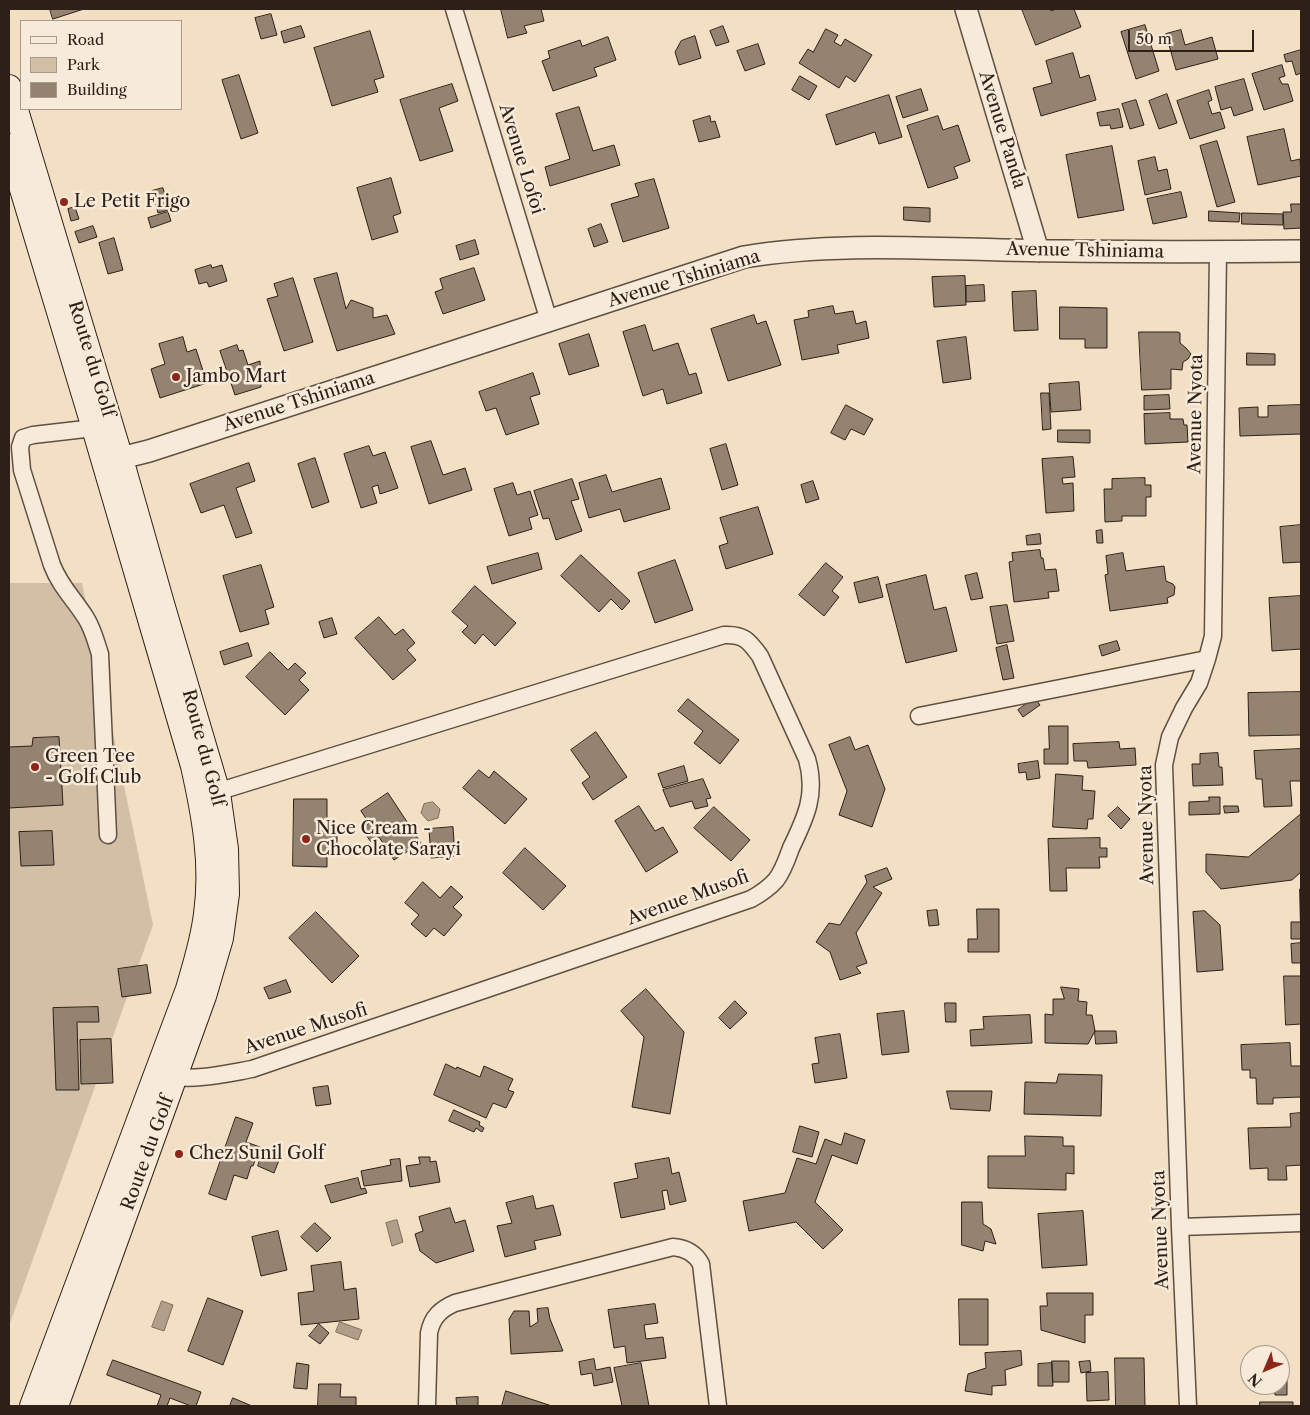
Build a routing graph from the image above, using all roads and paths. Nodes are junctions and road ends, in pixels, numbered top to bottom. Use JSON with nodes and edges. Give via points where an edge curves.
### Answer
{"nodes":[{"id":1,"x":454,"y":9,"type":"edge"},
{"id":2,"x":966,"y":9,"type":"edge"},
{"id":3,"x":9,"y":87,"type":"edge"},
{"id":4,"x":9,"y":146,"type":"edge"},
{"id":5,"x":1038,"y":251,"type":"junction"},
{"id":6,"x":1301,"y":251,"type":"edge"},
{"id":7,"x":1218,"y":252,"type":"junction"},
{"id":8,"x":549,"y":321,"type":"junction"},
{"id":9,"x":103,"y":426,"type":"junction"},
{"id":10,"x":113,"y":461,"type":"junction"},
{"id":11,"x":1207,"y":660,"type":"junction"},
{"id":12,"x":919,"y":716,"type":"dead end"},
{"id":13,"x":209,"y":795,"type":"junction"},
{"id":14,"x":108,"y":835,"type":"dead end"},
{"id":15,"x":166,"y":1076,"type":"junction"},
{"id":16,"x":1301,"y":1223,"type":"edge"},
{"id":17,"x":1180,"y":1227,"type":"junction"},
{"id":18,"x":32,"y":1406,"type":"edge"},
{"id":19,"x":56,"y":1406,"type":"edge"},
{"id":20,"x":426,"y":1406,"type":"edge"},
{"id":21,"x":718,"y":1406,"type":"edge"},
{"id":22,"x":1188,"y":1406,"type":"edge"}],
"edges":[{"from":1,"to":8,"type":"street","name":"Avenue Lofoi"},
{"from":2,"to":5,"type":"street","name":"Avenue Panda"},
{"from":3,"to":9,"type":"main road","name":"Route du Golf"},
{"from":4,"to":9,"type":"main road"},
{"from":5,"to":7,"type":"street","name":"Avenue Tshiniama"},
{"from":5,"to":8,"type":"street","name":"Avenue Tshiniama","via":[[904,248],[773,252],[744,257]]},
{"from":6,"to":7,"type":"street","name":"Avenue Tshiniama"},
{"from":7,"to":11,"type":"street","name":"Avenue Nyota","via":[[1212,636]]},
{"from":8,"to":10,"type":"street","name":"Avenue Tshiniama"},
{"from":9,"to":10,"type":"main road","name":"Route du Golf"},
{"from":9,"to":14,"type":"street","via":[[33,435],[23,438],[20,447],[22,470],[58,578],[86,618],[100,654]]},
{"from":10,"to":13,"type":"main road","name":"Route du Golf","via":[[163,607]]},
{"from":11,"to":12,"type":"street"},
{"from":11,"to":17,"type":"street","name":"Avenue Nyota","via":[[1170,737],[1164,765]]},
{"from":13,"to":15,"type":"main road","name":"Route du Golf","via":[[226,849],[227,894],[221,938],[204,996]]},
{"from":13,"to":15,"type":"street","name":"Avenue Musofi","via":[[724,635],[740,636],[760,656],[807,759],[812,790],[806,817],[776,880],[752,899],[252,1069],[213,1076]]},
{"from":15,"to":18,"type":"main road"},
{"from":15,"to":19,"type":"main road","name":"Route du Golf"},
{"from":16,"to":17,"type":"street"},
{"from":17,"to":22,"type":"street","name":"Avenue Nyota"},
{"from":20,"to":21,"type":"street","via":[[431,1325],[447,1307],[673,1248],[693,1254],[701,1264]]}]}
